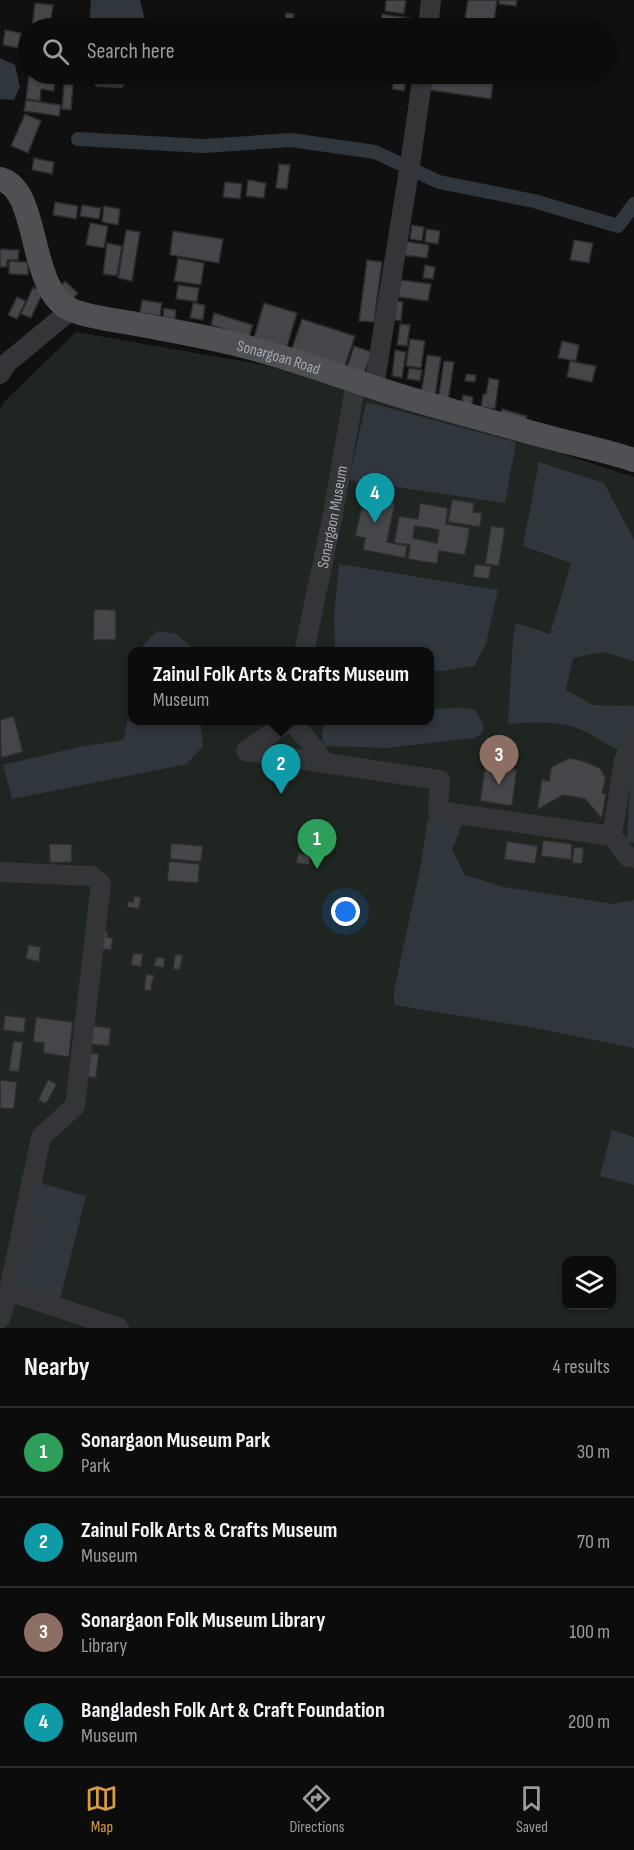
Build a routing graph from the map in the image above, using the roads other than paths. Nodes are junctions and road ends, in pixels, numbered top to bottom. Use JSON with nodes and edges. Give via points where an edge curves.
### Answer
{"nodes":[{"id":1,"x":431,"y":0,"type":"edge"},
{"id":2,"x":429,"y":18,"type":"edge"},
{"id":3,"x":422,"y":84,"type":"edge"},
{"id":4,"x":0,"y":179,"type":"edge"},
{"id":5,"x":71,"y":310,"type":"junction"},
{"id":6,"x":0,"y":374,"type":"edge"},
{"id":7,"x":365,"y":385,"type":"junction"},
{"id":8,"x":634,"y":460,"type":"edge"},
{"id":9,"x":305,"y":647,"type":"edge"},
{"id":10,"x":283,"y":725,"type":"edge"},
{"id":11,"x":294,"y":725,"type":"edge"},
{"id":12,"x":634,"y":734,"type":"edge"},
{"id":13,"x":325,"y":763,"type":"junction"},
{"id":14,"x":612,"y":836,"type":"junction"},
{"id":15,"x":634,"y":858,"type":"edge"},
{"id":16,"x":0,"y":872,"type":"edge"},
{"id":17,"x":9,"y":1292,"type":"junction"},
{"id":18,"x":0,"y":1318,"type":"edge"},
{"id":19,"x":119,"y":1328,"type":"edge"}],
"edges":[{"from":1,"to":2,"type":"street"},
{"from":3,"to":7,"type":"street","name":"Sonargaon Museum","via":[[411,158]]},
{"from":4,"to":5,"type":"main road","via":[[17,190],[31,221],[50,292]]},
{"from":5,"to":6,"type":"street","via":[[14,357]]},
{"from":5,"to":7,"type":"main road","name":"Sonargoan Road","via":[[246,347]]},
{"from":7,"to":8,"type":"main road","name":"Sonargoan Road"},
{"from":7,"to":9,"type":"street","name":"Sonargaon Museum"},
{"from":10,"to":13,"type":"street","via":[[246,751]]},
{"from":11,"to":13,"type":"street"},
{"from":12,"to":14,"type":"street","via":[[624,760]]},
{"from":13,"to":14,"type":"street","via":[[440,780],[438,811]]},
{"from":14,"to":15,"type":"street","via":[[628,857]]},
{"from":16,"to":17,"type":"street","via":[[92,876],[101,884],[75,1106],[41,1137]]},
{"from":17,"to":18,"type":"street"},
{"from":17,"to":19,"type":"street"}]}
